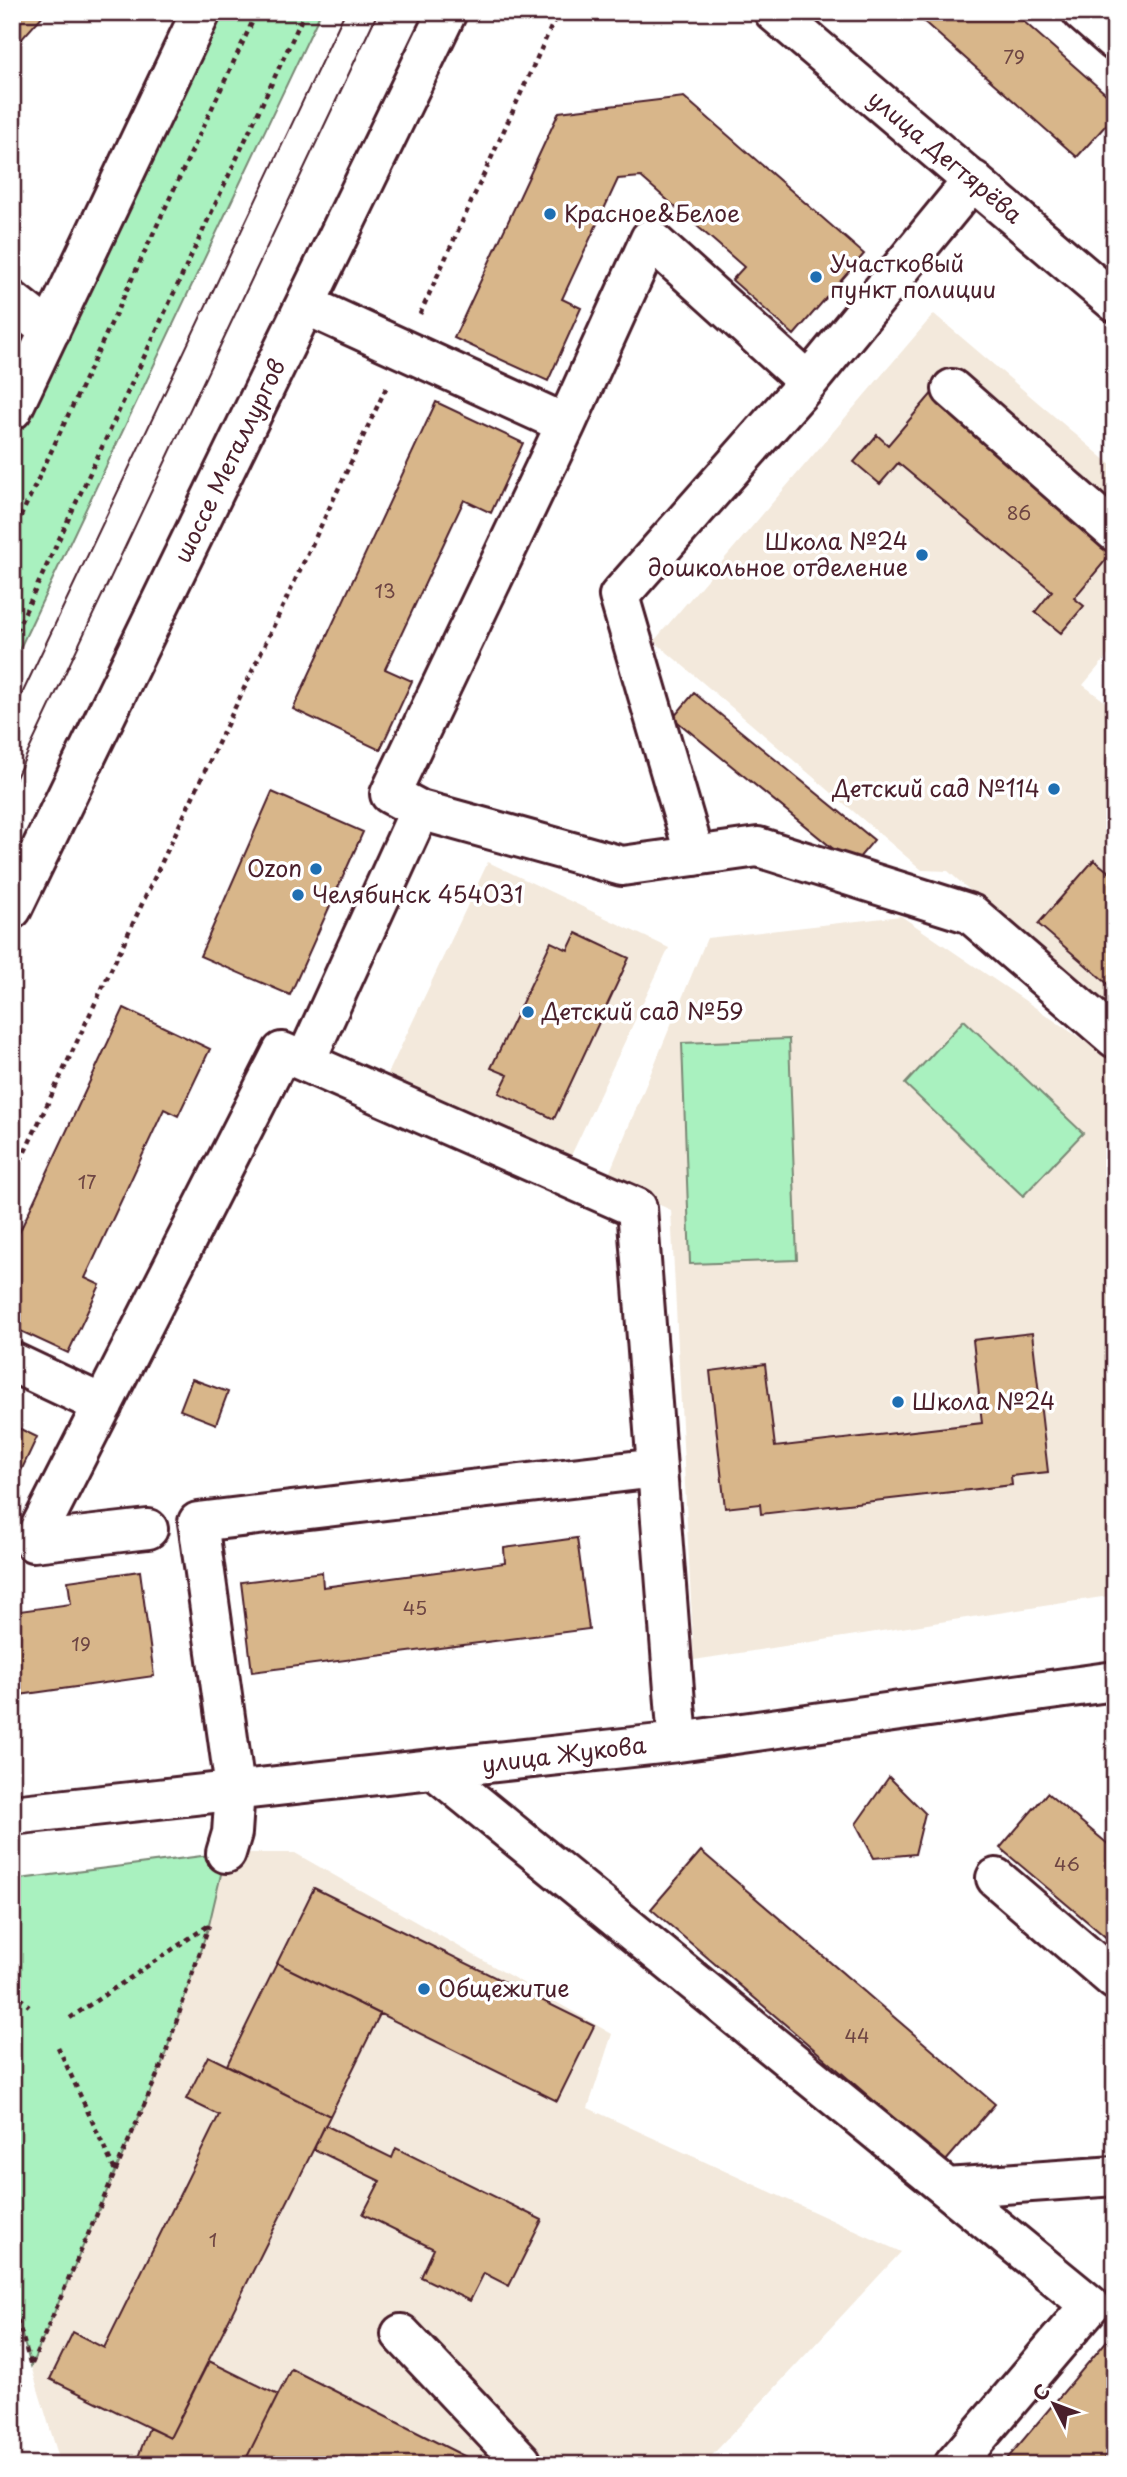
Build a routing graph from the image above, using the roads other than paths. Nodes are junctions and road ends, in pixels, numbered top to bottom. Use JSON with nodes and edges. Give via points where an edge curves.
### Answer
{"nodes":[{"id":1,"x":201,"y":12,"type":"edge"},
{"id":2,"x":447,"y":12,"type":"edge"},
{"id":3,"x":774,"y":12,"type":"edge"},
{"id":4,"x":1082,"y":12,"type":"edge"},
{"id":5,"x":1115,"y":40,"type":"edge"},
{"id":6,"x":973,"y":180,"type":"junction"},
{"id":7,"x":12,"y":301,"type":"edge"},
{"id":8,"x":1115,"y":302,"type":"edge"},
{"id":9,"x":306,"y":305,"type":"junction"},
{"id":10,"x":50,"y":331,"type":"junction"},
{"id":11,"x":808,"y":382,"type":"junction"},
{"id":12,"x":952,"y":389,"type":"dead end"},
{"id":13,"x":12,"y":410,"type":"edge"},
{"id":14,"x":566,"y":425,"type":"junction"},
{"id":15,"x":1115,"y":532,"type":"edge"},
{"id":16,"x":420,"y":810,"type":"junction"},
{"id":17,"x":695,"y":856,"type":"junction"},
{"id":18,"x":12,"y":909,"type":"edge"},
{"id":19,"x":1115,"y":1038,"type":"edge"},
{"id":20,"x":305,"y":1062,"type":"junction"},
{"id":21,"x":12,"y":1362,"type":"edge"},
{"id":22,"x":103,"y":1405,"type":"junction"},
{"id":23,"x":657,"y":1468,"type":"junction"},
{"id":24,"x":148,"y":1529,"type":"dead end"},
{"id":25,"x":1115,"y":1681,"type":"edge"},
{"id":26,"x":678,"y":1742,"type":"junction"},
{"id":27,"x":435,"y":1770,"type":"junction"},
{"id":28,"x":235,"y":1789,"type":"junction"},
{"id":29,"x":12,"y":1815,"type":"edge"},
{"id":30,"x":226,"y":1853,"type":"dead end"},
{"id":31,"x":996,"y":1878,"type":"dead end"},
{"id":32,"x":1115,"y":1980,"type":"edge"},
{"id":33,"x":1115,"y":2176,"type":"edge"},
{"id":34,"x":947,"y":2188,"type":"junction"},
{"id":35,"x":401,"y":2334,"type":"dead end"},
{"id":36,"x":518,"y":2465,"type":"edge"},
{"id":37,"x":954,"y":2465,"type":"edge"}],
"edges":[{"from":1,"to":10,"type":"street"},
{"from":2,"to":9,"type":"street","name":"шоссе Металлургов"},
{"from":3,"to":6,"type":"street","name":"улица Дегтярёва"},
{"from":4,"to":5,"type":"street"},
{"from":6,"to":8,"type":"street","name":"улица Дегтярёва"},
{"from":6,"to":11,"type":"street"},
{"from":7,"to":10,"type":"street"},
{"from":9,"to":14,"type":"street"},
{"from":9,"to":18,"type":"street","name":"шоссе Металлургов"},
{"from":10,"to":13,"type":"street"},
{"from":11,"to":14,"type":"street","via":[[650,239]]},
{"from":11,"to":17,"type":"street","via":[[619,596]]},
{"from":12,"to":15,"type":"street"},
{"from":14,"to":16,"type":"street","via":[[390,794]]},
{"from":16,"to":17,"type":"street","via":[[622,866]]},
{"from":16,"to":20,"type":"street"},
{"from":17,"to":19,"type":"street","via":[[758,847],[971,914]]},
{"from":20,"to":22,"type":"street","via":[[282,1052]]},
{"from":20,"to":23,"type":"street","via":[[637,1208]]},
{"from":21,"to":22,"type":"street"},
{"from":22,"to":24,"type":"street","via":[[33,1542]]},
{"from":23,"to":26,"type":"street"},
{"from":23,"to":28,"type":"street","via":[[198,1522]]},
{"from":25,"to":26,"type":"street","name":"улица Жукова"},
{"from":26,"to":27,"type":"street","name":"улица Жукова"},
{"from":27,"to":28,"type":"street","name":"улица Жукова"},
{"from":27,"to":34,"type":"street"},
{"from":28,"to":29,"type":"street","name":"улица Жукова"},
{"from":28,"to":30,"type":"street"},
{"from":31,"to":32,"type":"street"},
{"from":33,"to":34,"type":"street"},
{"from":34,"to":37,"type":"street","via":[[1090,2305]]},
{"from":35,"to":36,"type":"street","via":[[520,2461]]}]}
